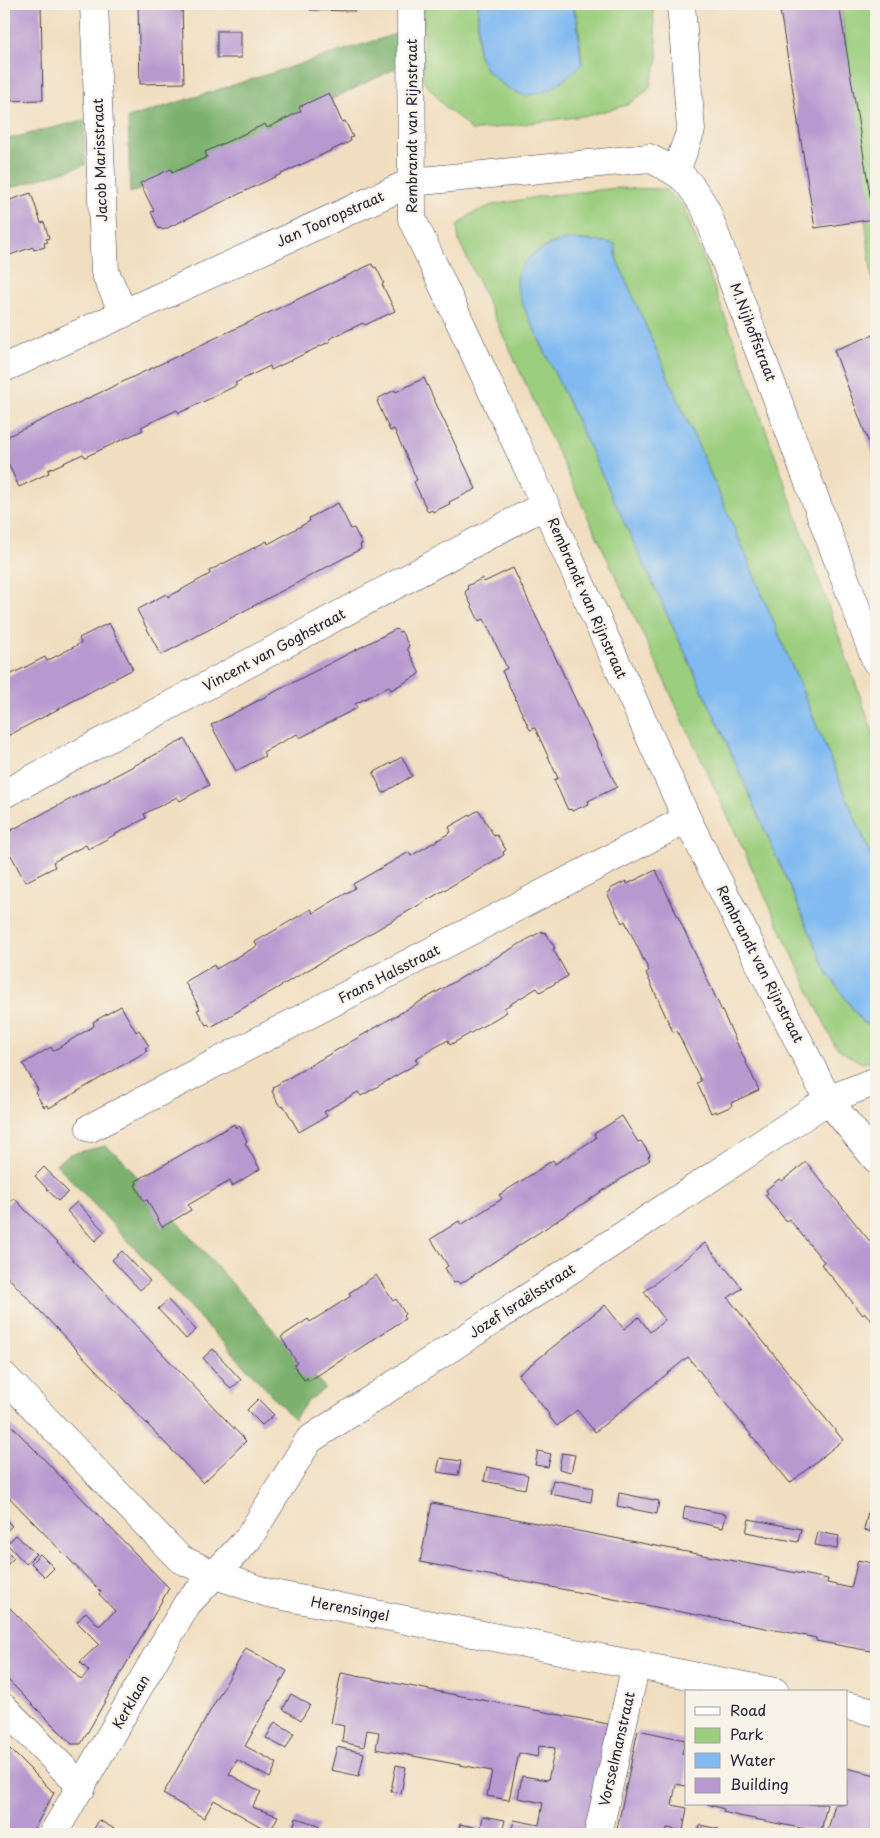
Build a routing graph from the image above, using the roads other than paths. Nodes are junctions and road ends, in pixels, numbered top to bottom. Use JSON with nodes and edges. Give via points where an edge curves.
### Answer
{"nodes":[{"id":1,"x":94,"y":4,"type":"edge"},
{"id":2,"x":411,"y":4,"type":"edge"},
{"id":3,"x":681,"y":4,"type":"edge"},
{"id":4,"x":676,"y":171,"type":"junction"},
{"id":5,"x":412,"y":182,"type":"junction"},
{"id":6,"x":123,"y":312,"type":"junction"},
{"id":7,"x":4,"y":368,"type":"edge"},
{"id":8,"x":545,"y":506,"type":"junction"},
{"id":9,"x":876,"y":660,"type":"edge"},
{"id":10,"x":4,"y":794,"type":"edge"},
{"id":11,"x":687,"y":820,"type":"junction"},
{"id":12,"x":876,"y":1082,"type":"edge"},
{"id":13,"x":828,"y":1100,"type":"junction"},
{"id":14,"x":90,"y":1128,"type":"dead end"},
{"id":15,"x":876,"y":1159,"type":"edge"},
{"id":16,"x":4,"y":1376,"type":"edge"},
{"id":17,"x":216,"y":1575,"type":"junction"},
{"id":18,"x":636,"y":1664,"type":"junction"},
{"id":19,"x":765,"y":1690,"type":"edge"},
{"id":20,"x":848,"y":1706,"type":"edge"},
{"id":21,"x":4,"y":1708,"type":"edge"},
{"id":22,"x":876,"y":1712,"type":"edge"},
{"id":23,"x":82,"y":1787,"type":"junction"},
{"id":24,"x":53,"y":1834,"type":"edge"},
{"id":25,"x":598,"y":1834,"type":"edge"}],
"edges":[{"from":1,"to":6,"type":"street","name":"Jacob Marisstraat","via":[[105,272]]},
{"from":2,"to":5,"type":"street","name":"Rembrandt van Rijnstraat"},
{"from":3,"to":4,"type":"street","via":[[692,130]]},
{"from":4,"to":5,"type":"street","name":"Jan Tooropstraat","via":[[649,158]]},
{"from":4,"to":9,"type":"street","name":"M.Nijhoffstraat","via":[[693,187],[706,210]]},
{"from":5,"to":6,"type":"street","name":"Jan Tooropstraat"},
{"from":5,"to":8,"type":"street","name":"Rembrandt van Rijnstraat","via":[[412,219]]},
{"from":6,"to":7,"type":"street","name":"Jan Tooropstraat"},
{"from":8,"to":10,"type":"street","name":"Vincent van Goghstraat"},
{"from":8,"to":11,"type":"street","name":"Rembrandt van Rijnstraat"},
{"from":11,"to":13,"type":"street","name":"Rembrandt van Rijnstraat"},
{"from":11,"to":14,"type":"street","name":"Frans Halsstraat"},
{"from":12,"to":13,"type":"street","name":"Jozef Israëlsstraat"},
{"from":13,"to":15,"type":"street","name":"Rembrandt van Rijnstraat"},
{"from":13,"to":17,"type":"street","name":"Jozef Israëlsstraat","via":[[309,1440],[248,1539]]},
{"from":16,"to":17,"type":"street","name":"Herensingel","via":[[180,1559]]},
{"from":17,"to":18,"type":"street","name":"Herensingel","via":[[268,1593]]},
{"from":17,"to":23,"type":"street","name":"Kerklaan","via":[[187,1604]]},
{"from":18,"to":19,"type":"street","name":"Herensingel"},
{"from":18,"to":25,"type":"street","name":"Vorsselmanstraat"},
{"from":20,"to":22,"type":"street"},
{"from":21,"to":23,"type":"street"},
{"from":23,"to":24,"type":"street","name":"Kerklaan"}]}
